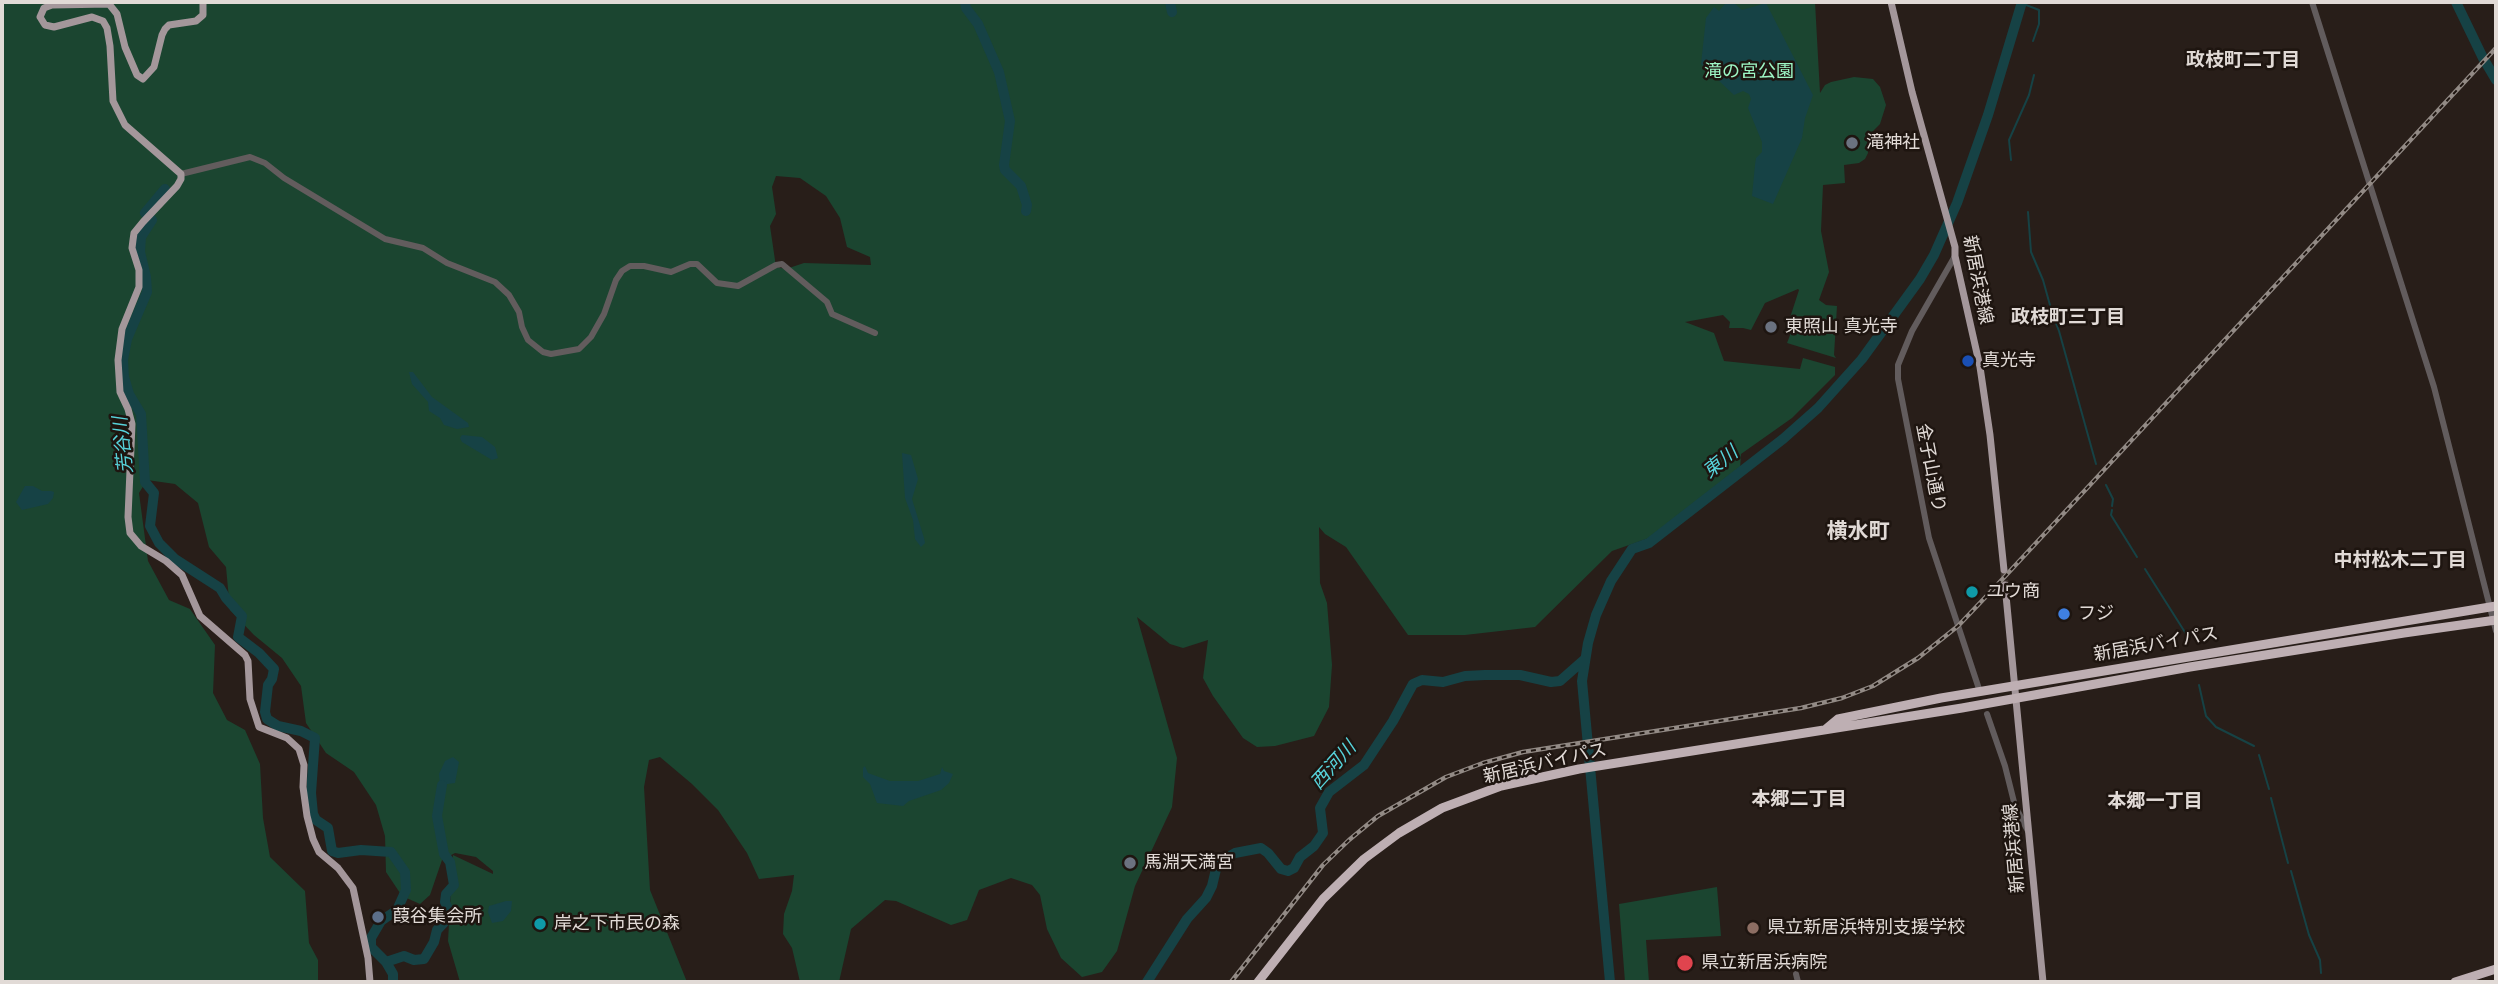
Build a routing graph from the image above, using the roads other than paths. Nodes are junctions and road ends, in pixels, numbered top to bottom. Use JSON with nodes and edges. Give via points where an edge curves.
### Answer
{"nodes":[{"id":1,"x":204,"y":2,"type":"edge"},
{"id":2,"x":1891,"y":2,"type":"edge"},
{"id":3,"x":2312,"y":2,"type":"edge"},
{"id":4,"x":181,"y":174,"type":"junction"},
{"id":5,"x":1955,"y":256,"type":"junction"},
{"id":6,"x":876,"y":333,"type":"dead end"},
{"id":7,"x":2004,"y":570,"type":"tunnel mouth"},
{"id":8,"x":2005,"y":585,"type":"tunnel mouth"},
{"id":9,"x":2493,"y":606,"type":"edge"},
{"id":10,"x":2495,"y":621,"type":"edge"},
{"id":11,"x":2496,"y":631,"type":"edge"},
{"id":12,"x":2016,"y":685,"type":"junction"},
{"id":13,"x":1980,"y":692,"type":"junction"},
{"id":14,"x":2017,"y":698,"type":"junction"},
{"id":15,"x":1987,"y":714,"type":"dead end"},
{"id":16,"x":1826,"y":729,"type":"junction"},
{"id":17,"x":2029,"y":832,"type":"junction"},
{"id":18,"x":2496,"y":969,"type":"edge"},
{"id":19,"x":1796,"y":974,"type":"dead end"},
{"id":20,"x":370,"y":982,"type":"edge"},
{"id":21,"x":1258,"y":982,"type":"edge"},
{"id":22,"x":1798,"y":982,"type":"edge"},
{"id":23,"x":2043,"y":982,"type":"edge"},
{"id":24,"x":2455,"y":982,"type":"edge"}],
"edges":[{"from":1,"to":4,"type":"main road","via":[[203,15],[197,21],[165,29],[154,67],[143,79],[137,75],[110,4],[52,5],[44,8],[40,18],[54,27],[92,17],[103,21],[110,46],[113,101],[125,125]]},
{"from":2,"to":5,"type":"main road","name":"新居浜港線"},
{"from":3,"to":9,"type":"street","via":[[2434,387]]},
{"from":4,"to":6,"type":"street","via":[[250,157],[265,163],[385,239],[423,248],[495,282],[519,312],[528,340],[551,354],[579,349],[591,337],[616,280],[630,266],[671,272],[696,264],[717,283],[738,286],[782,264],[827,302],[832,314]]},
{"from":4,"to":20,"type":"main road","via":[[177,186],[134,233],[133,240],[139,287],[122,329],[117,360],[120,392],[132,424],[130,533],[141,547],[182,575],[200,617],[245,655],[250,699],[260,727],[287,738],[299,749],[313,839],[319,852],[353,888]]},
{"from":5,"to":7,"type":"main road","name":"新居浜港線","via":[[1986,401]]},
{"from":5,"to":13,"type":"street","name":"金子山通り","via":[[1907,341],[1898,379],[1930,541]]},
{"from":8,"to":12,"type":"main road","name":"新居浜港線"},
{"from":9,"to":10,"type":"street"},
{"from":9,"to":12,"type":"highway","name":"新居浜バイパス"},
{"from":10,"to":11,"type":"street"},
{"from":10,"to":14,"type":"highway","name":"新居浜バイパス"},
{"from":12,"to":13,"type":"highway","name":"新居浜バイパス"},
{"from":12,"to":14,"type":"main road","name":"新居浜港線"},
{"from":13,"to":16,"type":"highway","name":"新居浜バイパス","via":[[1838,719]]},
{"from":14,"to":16,"type":"highway","name":"新居浜バイパス"},
{"from":14,"to":17,"type":"main road","name":"新居浜港線"},
{"from":15,"to":17,"type":"street","via":[[2015,806]]},
{"from":16,"to":21,"type":"highway","name":"新居浜バイパス","via":[[1579,769],[1501,786],[1442,808],[1364,859],[1323,899]]},
{"from":17,"to":23,"type":"main road","name":"新居浜港線"},
{"from":18,"to":24,"type":"highway"},
{"from":19,"to":22,"type":"street"}]}
